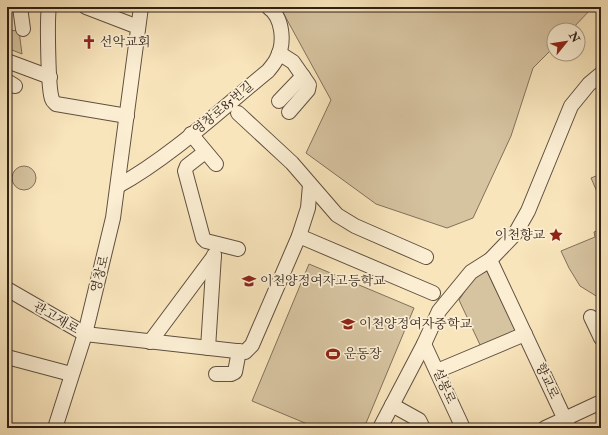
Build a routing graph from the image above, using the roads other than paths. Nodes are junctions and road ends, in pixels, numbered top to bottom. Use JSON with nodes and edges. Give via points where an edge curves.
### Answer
{"nodes":[{"id":1,"x":20,"y":7,"type":"edge"},
{"id":2,"x":49,"y":7,"type":"edge"},
{"id":3,"x":141,"y":7,"type":"edge"},
{"id":4,"x":268,"y":7,"type":"edge"},
{"id":5,"x":95,"y":9,"type":"edge"},
{"id":6,"x":138,"y":27,"type":"junction"},
{"id":7,"x":23,"y":29,"type":"dead end"},
{"id":8,"x":280,"y":53,"type":"junction"},
{"id":9,"x":7,"y":60,"type":"edge"},
{"id":10,"x":601,"y":74,"type":"edge"},
{"id":11,"x":303,"y":76,"type":"junction"},
{"id":12,"x":50,"y":77,"type":"junction"},
{"id":13,"x":279,"y":102,"type":"dead end"},
{"id":14,"x":289,"y":112,"type":"dead end"},
{"id":15,"x":238,"y":113,"type":"dead end"},
{"id":16,"x":127,"y":116,"type":"junction"},
{"id":17,"x":191,"y":134,"type":"junction"},
{"id":18,"x":205,"y":152,"type":"junction"},
{"id":19,"x":216,"y":164,"type":"dead end"},
{"id":20,"x":310,"y":185,"type":"junction"},
{"id":21,"x":118,"y":186,"type":"junction"},
{"id":22,"x":299,"y":236,"type":"junction"},
{"id":23,"x":238,"y":249,"type":"dead end"},
{"id":24,"x":214,"y":250,"type":"junction"},
{"id":25,"x":426,"y":257,"type":"dead end"},
{"id":26,"x":490,"y":260,"type":"junction"},
{"id":27,"x":191,"y":286,"type":"junction"},
{"id":28,"x":7,"y":289,"type":"edge"},
{"id":29,"x":211,"y":293,"type":"junction"},
{"id":30,"x":433,"y":293,"type":"dead end"},
{"id":31,"x":591,"y":317,"type":"dead end"},
{"id":32,"x":85,"y":334,"type":"junction"},
{"id":33,"x":525,"y":334,"type":"junction"},
{"id":34,"x":601,"y":338,"type":"edge"},
{"id":35,"x":150,"y":342,"type":"junction"},
{"id":36,"x":424,"y":344,"type":"junction"},
{"id":37,"x":208,"y":348,"type":"junction"},
{"id":38,"x":239,"y":351,"type":"junction"},
{"id":39,"x":7,"y":357,"type":"edge"},
{"id":40,"x":438,"y":372,"type":"junction"},
{"id":41,"x":71,"y":374,"type":"junction"},
{"id":42,"x":216,"y":374,"type":"dead end"},
{"id":43,"x":601,"y":402,"type":"edge"},
{"id":44,"x":392,"y":405,"type":"junction"},
{"id":45,"x":567,"y":423,"type":"edge"},
{"id":46,"x":55,"y":428,"type":"edge"},
{"id":47,"x":380,"y":428,"type":"edge"},
{"id":48,"x":423,"y":428,"type":"edge"},
{"id":49,"x":463,"y":428,"type":"edge"},
{"id":50,"x":545,"y":428,"type":"edge"}],
"edges":[{"from":1,"to":7,"type":"street"},
{"from":2,"to":12,"type":"street"},
{"from":3,"to":6,"type":"street","name":"영창로"},
{"from":4,"to":8,"type":"street","name":"영창로85번길","via":[[279,21],[282,31]]},
{"from":5,"to":6,"type":"street"},
{"from":6,"to":16,"type":"street","name":"영창로"},
{"from":8,"to":11,"type":"street","via":[[293,62]]},
{"from":8,"to":17,"type":"street","name":"영창로85번길","via":[[268,71]]},
{"from":9,"to":12,"type":"street"},
{"from":10,"to":26,"type":"street","via":[[571,106],[528,211],[515,234]]},
{"from":11,"to":13,"type":"street"},
{"from":11,"to":14,"type":"street","via":[[309,89]]},
{"from":12,"to":16,"type":"street","via":[[52,98],[56,104]]},
{"from":15,"to":20,"type":"street","via":[[292,163]]},
{"from":16,"to":21,"type":"street","name":"영창로"},
{"from":17,"to":18,"type":"street"},
{"from":17,"to":21,"type":"street","name":"영창로85번길","via":[[160,160]]},
{"from":18,"to":19,"type":"street"},
{"from":18,"to":24,"type":"street","via":[[185,168],[185,171],[203,238]]},
{"from":20,"to":22,"type":"street","via":[[308,208]]},
{"from":20,"to":25,"type":"street","via":[[346,222]]},
{"from":21,"to":32,"type":"street","name":"영창로","via":[[113,218]]},
{"from":22,"to":30,"type":"street"},
{"from":22,"to":38,"type":"street","via":[[252,345],[245,352]]},
{"from":23,"to":24,"type":"street"},
{"from":24,"to":27,"type":"street"},
{"from":24,"to":29,"type":"street"},
{"from":26,"to":33,"type":"street","name":"향교로"},
{"from":26,"to":36,"type":"street","via":[[471,272],[440,311]]},
{"from":27,"to":29,"type":"street"},
{"from":27,"to":35,"type":"street"},
{"from":28,"to":32,"type":"street","name":"관고재로"},
{"from":29,"to":37,"type":"street"},
{"from":31,"to":34,"type":"street"},
{"from":32,"to":35,"type":"street"},
{"from":32,"to":41,"type":"street","name":"영창로"},
{"from":33,"to":40,"type":"street"},
{"from":33,"to":45,"type":"street","name":"향교로"},
{"from":35,"to":37,"type":"street"},
{"from":36,"to":40,"type":"street","name":"설봉로"},
{"from":36,"to":44,"type":"street"},
{"from":37,"to":38,"type":"street"},
{"from":38,"to":42,"type":"street","via":[[235,372]]},
{"from":39,"to":41,"type":"street"},
{"from":40,"to":49,"type":"street","name":"설봉로"},
{"from":41,"to":46,"type":"street","name":"영창로"},
{"from":43,"to":45,"type":"street"},
{"from":44,"to":47,"type":"street"},
{"from":44,"to":48,"type":"street","via":[[419,420]]},
{"from":45,"to":50,"type":"street"}]}
